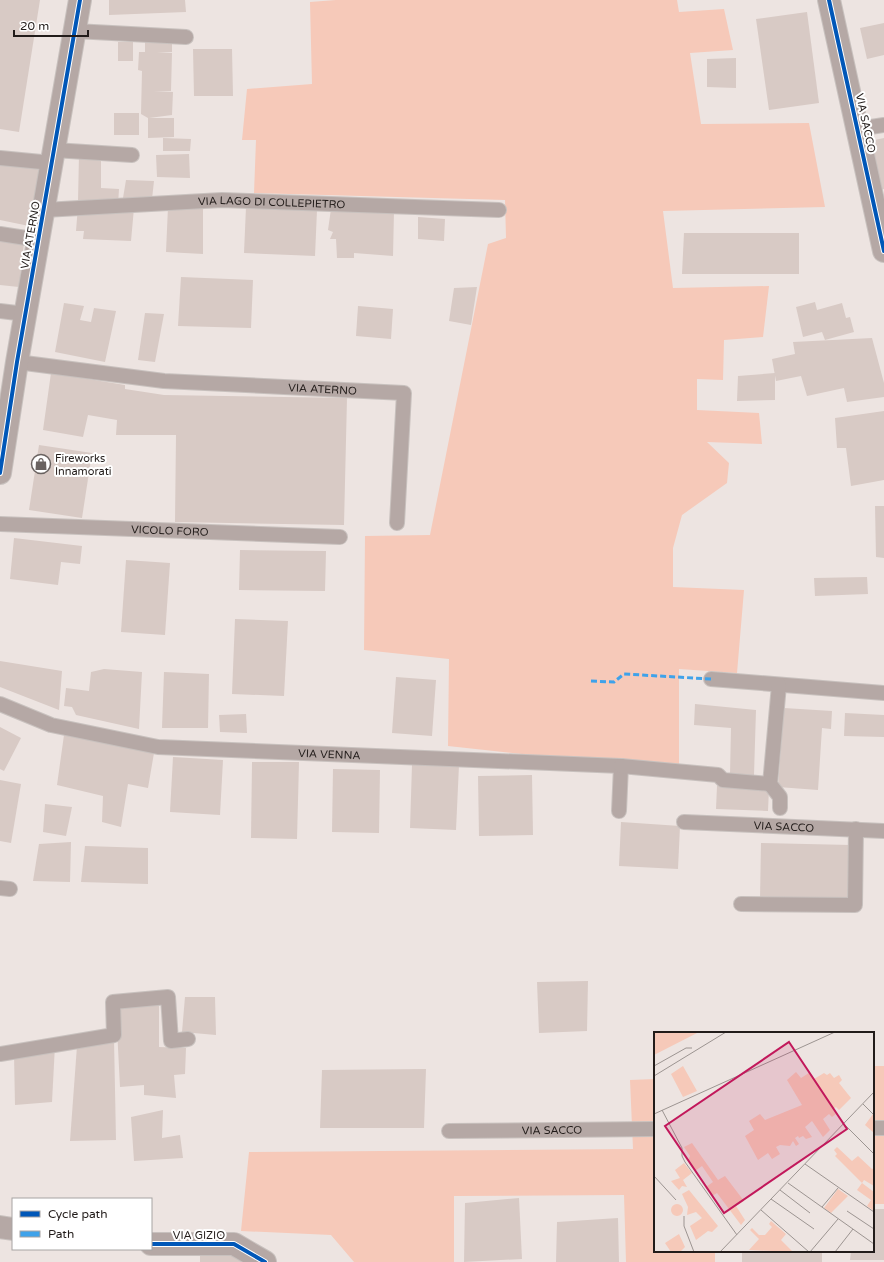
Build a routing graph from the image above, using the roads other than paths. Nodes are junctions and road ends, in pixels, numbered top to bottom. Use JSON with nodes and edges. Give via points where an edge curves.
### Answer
{"nodes":[{"id":1,"x":80,"y":0,"type":"edge"},
{"id":2,"x":829,"y":0,"type":"edge"},
{"id":3,"x":75,"y":31,"type":"junction"},
{"id":4,"x":186,"y":37,"type":"dead end"},
{"id":5,"x":884,"y":125,"type":"edge"},
{"id":6,"x":858,"y":129,"type":"junction"},
{"id":7,"x":132,"y":155,"type":"dead end"},
{"id":8,"x":53,"y":157,"type":"junction"},
{"id":9,"x":0,"y":158,"type":"edge"},
{"id":10,"x":44,"y":210,"type":"junction"},
{"id":11,"x":499,"y":210,"type":"dead end"},
{"id":12,"x":0,"y":234,"type":"edge"},
{"id":13,"x":39,"y":240,"type":"junction"},
{"id":14,"x":884,"y":251,"type":"edge"},
{"id":15,"x":0,"y":311,"type":"edge"},
{"id":16,"x":25,"y":314,"type":"junction"},
{"id":17,"x":17,"y":362,"type":"junction"},
{"id":18,"x":0,"y":473,"type":"edge"},
{"id":19,"x":398,"y":523,"type":"dead end"},
{"id":20,"x":0,"y":524,"type":"edge"},
{"id":21,"x":340,"y":537,"type":"dead end"},
{"id":22,"x":711,"y":679,"type":"dead end"},
{"id":23,"x":779,"y":684,"type":"junction"},
{"id":24,"x":884,"y":693,"type":"edge"},
{"id":25,"x":0,"y":704,"type":"edge"},
{"id":26,"x":621,"y":766,"type":"junction"},
{"id":27,"x":770,"y":784,"type":"junction"},
{"id":28,"x":780,"y":808,"type":"dead end"},
{"id":29,"x":619,"y":811,"type":"dead end"},
{"id":30,"x":684,"y":822,"type":"dead end"},
{"id":31,"x":856,"y":829,"type":"junction"},
{"id":32,"x":884,"y":831,"type":"edge"},
{"id":33,"x":741,"y":904,"type":"dead end"},
{"id":34,"x":188,"y":1039,"type":"dead end"},
{"id":35,"x":0,"y":1054,"type":"edge"},
{"id":36,"x":654,"y":1129,"type":"edge"},
{"id":37,"x":449,"y":1131,"type":"dead end"},
{"id":38,"x":0,"y":1227,"type":"edge"},
{"id":39,"x":12,"y":1229,"type":"edge"},
{"id":40,"x":152,"y":1244,"type":"edge"},
{"id":41,"x":265,"y":1262,"type":"edge"}],
"edges":[{"from":1,"to":3,"type":"street","name":"VIA ATERNO"},
{"from":2,"to":6,"type":"street","name":"VIA SACCO"},
{"from":3,"to":4,"type":"lane"},
{"from":3,"to":8,"type":"street","name":"VIA ATERNO"},
{"from":5,"to":6,"type":"lane","name":"VIA SACCO"},
{"from":6,"to":14,"type":"street","name":"VIA SACCO"},
{"from":7,"to":8,"type":"lane"},
{"from":8,"to":9,"type":"lane"},
{"from":8,"to":10,"type":"street","name":"VIA ATERNO"},
{"from":10,"to":11,"type":"lane","name":"VIA LAGO DI COLLEPIETRO","via":[[222,200]]},
{"from":10,"to":13,"type":"street","name":"VIA ATERNO"},
{"from":12,"to":13,"type":"lane"},
{"from":13,"to":16,"type":"street","name":"VIA ATERNO"},
{"from":15,"to":16,"type":"lane"},
{"from":16,"to":17,"type":"street","name":"VIA ATERNO"},
{"from":17,"to":18,"type":"street","name":"VIA ATERNO"},
{"from":17,"to":19,"type":"lane","name":"VIA ATERNO","via":[[164,381],[404,393]]},
{"from":20,"to":21,"type":"lane","name":"VICOLO FORO"},
{"from":22,"to":23,"type":"lane"},
{"from":23,"to":24,"type":"lane"},
{"from":23,"to":27,"type":"lane"},
{"from":25,"to":26,"type":"lane","name":"VIA VENNA","via":[[58,727],[158,747]]},
{"from":26,"to":27,"type":"lane","name":"VIA VENNA"},
{"from":26,"to":29,"type":"lane"},
{"from":27,"to":28,"type":"lane","via":[[780,797]]},
{"from":30,"to":31,"type":"lane","name":"VIA SACCO"},
{"from":31,"to":32,"type":"lane","name":"VIA SACCO"},
{"from":31,"to":33,"type":"lane","via":[[855,905]]},
{"from":34,"to":35,"type":"lane","via":[[171,1041],[168,997],[113,1002],[114,1036]]},
{"from":36,"to":37,"type":"lane","name":"VIA SACCO"},
{"from":38,"to":39,"type":"street"},
{"from":40,"to":41,"type":"street","name":"VIA GIZIO","via":[[234,1244]]}]}
